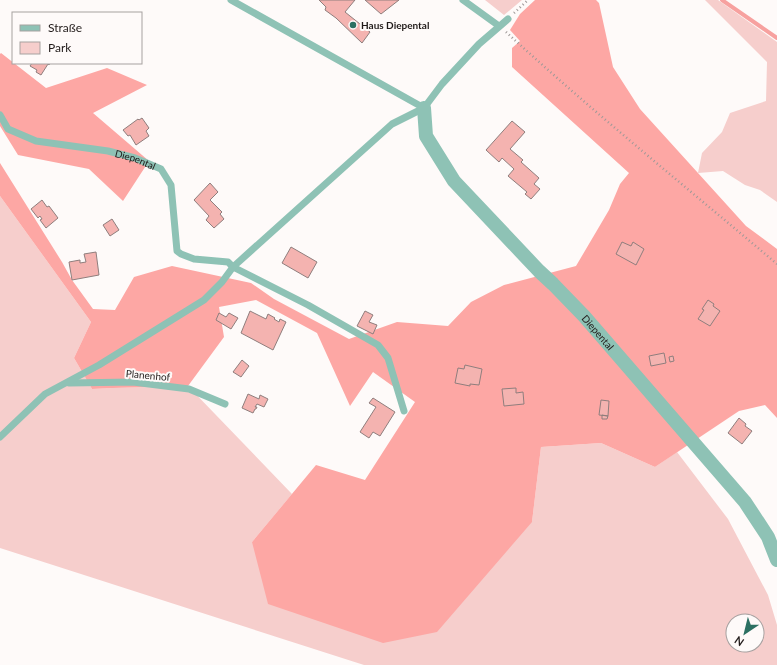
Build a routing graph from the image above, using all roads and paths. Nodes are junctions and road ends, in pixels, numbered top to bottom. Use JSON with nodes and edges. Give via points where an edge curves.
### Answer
{"nodes":[{"id":1,"x":231,"y":0,"type":"edge"},
{"id":2,"x":464,"y":0,"type":"edge"},
{"id":3,"x":528,"y":0,"type":"edge"},
{"id":4,"x":508,"y":19,"type":"joint"},
{"id":5,"x":499,"y":26,"type":"junction"},
{"id":6,"x":424,"y":108,"type":"junction"},
{"id":7,"x":0,"y":115,"type":"edge"},
{"id":8,"x":777,"y":264,"type":"edge"},
{"id":9,"x":233,"y":267,"type":"junction"},
{"id":10,"x":66,"y":383,"type":"junction"},
{"id":11,"x":225,"y":404,"type":"dead end"},
{"id":12,"x":404,"y":411,"type":"dead end"},
{"id":13,"x":0,"y":437,"type":"edge"},
{"id":14,"x":777,"y":560,"type":"edge"}],
"edges":[{"from":1,"to":6,"type":"lane"},
{"from":2,"to":5,"type":"lane"},
{"from":3,"to":4,"type":"path"},
{"from":4,"to":5,"type":"lane"},
{"from":5,"to":6,"type":"lane","via":[[442,84]]},
{"from":5,"to":8,"type":"path"},
{"from":6,"to":9,"type":"lane","via":[[392,124]]},
{"from":6,"to":14,"type":"street","name":"Diepental","via":[[426,136],[454,180],[584,316],[746,502],[768,537]]},
{"from":7,"to":9,"type":"lane","name":"Diepental","via":[[8,129],[36,141],[108,151],[135,158],[161,169],[171,185],[177,251],[194,259],[228,262]]},
{"from":9,"to":10,"type":"lane","via":[[204,300],[100,365]]},
{"from":9,"to":12,"type":"lane","name":"Diepental","via":[[308,305],[378,345],[388,358]]},
{"from":10,"to":11,"type":"lane","name":"Planenhof","via":[[133,382],[189,389]]},
{"from":10,"to":13,"type":"lane","via":[[45,394]]}]}
